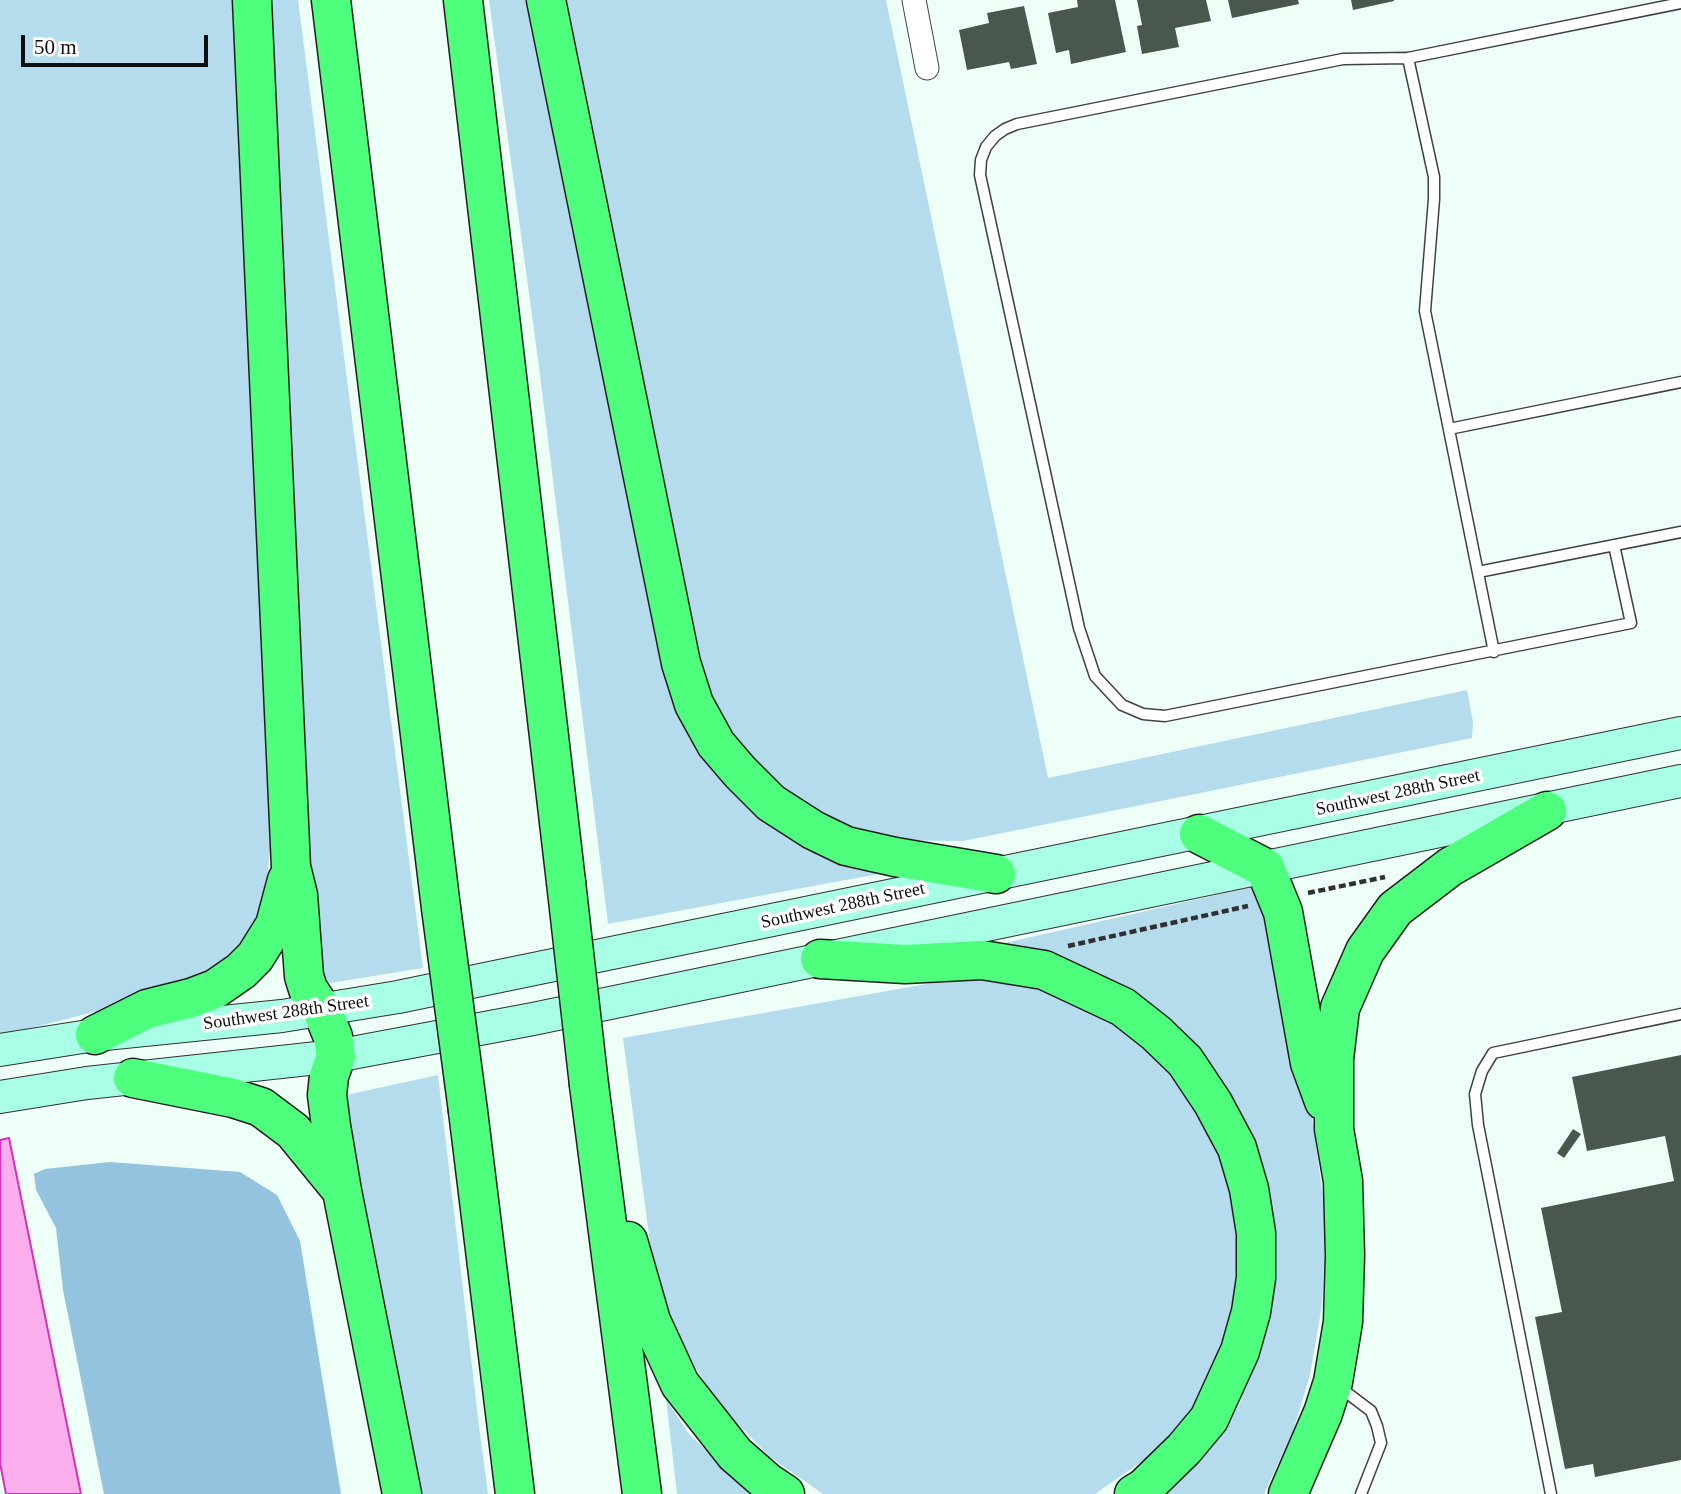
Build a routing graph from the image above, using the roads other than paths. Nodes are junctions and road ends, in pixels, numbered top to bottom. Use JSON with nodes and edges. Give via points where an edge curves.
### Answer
{"nodes":[{"id":1,"x":253,"y":0,"type":"edge"},
{"id":2,"x":331,"y":0,"type":"edge"},
{"id":3,"x":463,"y":0,"type":"edge"},
{"id":4,"x":546,"y":0,"type":"edge"},
{"id":5,"x":914,"y":0,"type":"edge"},
{"id":6,"x":1681,"y":3,"type":"edge"},
{"id":7,"x":1408,"y":58,"type":"junction"},
{"id":8,"x":926,"y":68,"type":"dead end"},
{"id":9,"x":1681,"y":382,"type":"edge"},
{"id":10,"x":1449,"y":429,"type":"junction"},
{"id":11,"x":1681,"y":531,"type":"edge"},
{"id":12,"x":1614,"y":545,"type":"junction"},
{"id":13,"x":1478,"y":572,"type":"junction"},
{"id":14,"x":1494,"y":652,"type":"junction"},
{"id":15,"x":1681,"y":733,"type":"edge"},
{"id":16,"x":1681,"y":781,"type":"edge"},
{"id":17,"x":1548,"y":811,"type":"junction"},
{"id":18,"x":1199,"y":834,"type":"junction"},
{"id":19,"x":291,"y":867,"type":"junction"},
{"id":20,"x":1265,"y":868,"type":"junction"},
{"id":21,"x":996,"y":874,"type":"junction"},
{"id":22,"x":820,"y":959,"type":"junction"},
{"id":23,"x":322,"y":1010,"type":"junction"},
{"id":24,"x":1681,"y":1014,"type":"edge"},
{"id":25,"x":95,"y":1035,"type":"junction"},
{"id":26,"x":0,"y":1050,"type":"edge"},
{"id":27,"x":336,"y":1056,"type":"junction"},
{"id":28,"x":133,"y":1078,"type":"junction"},
{"id":29,"x":0,"y":1097,"type":"edge"},
{"id":30,"x":1334,"y":1129,"type":"junction"},
{"id":31,"x":600,"y":1165,"type":"junction"},
{"id":32,"x":342,"y":1191,"type":"junction"},
{"id":33,"x":1333,"y":1382,"type":"junction"},
{"id":34,"x":402,"y":1494,"type":"edge"},
{"id":35,"x":515,"y":1494,"type":"edge"},
{"id":36,"x":642,"y":1494,"type":"edge"},
{"id":37,"x":785,"y":1494,"type":"edge"},
{"id":38,"x":1134,"y":1494,"type":"edge"},
{"id":39,"x":1288,"y":1494,"type":"edge"},
{"id":40,"x":1361,"y":1494,"type":"edge"},
{"id":41,"x":1551,"y":1494,"type":"edge"}],
"edges":[{"from":1,"to":19,"type":"highway"},
{"from":2,"to":35,"type":"highway","bridge":true},
{"from":3,"to":31,"type":"highway","bridge":true},
{"from":4,"to":21,"type":"highway","via":[[681,663],[694,704],[716,744],[740,772],[771,803],[813,830],[870,852]]},
{"from":5,"to":8,"type":"street"},
{"from":6,"to":7,"type":"lane"},
{"from":7,"to":10,"type":"lane","via":[[1434,177],[1424,311]]},
{"from":7,"to":14,"type":"lane","via":[[1343,59],[1017,124],[1005,128],[986,146],[980,175],[1079,628],[1095,676],[1122,705],[1143,714],[1165,716]]},
{"from":9,"to":10,"type":"lane"},
{"from":10,"to":13,"type":"lane"},
{"from":11,"to":12,"type":"lane"},
{"from":12,"to":13,"type":"lane"},
{"from":12,"to":14,"type":"lane","via":[[1631,623]]},
{"from":13,"to":14,"type":"lane"},
{"from":15,"to":18,"type":"main road","name":"Southwest 288th Street"},
{"from":16,"to":17,"type":"main road"},
{"from":17,"to":20,"type":"main road"},
{"from":17,"to":30,"type":"highway","via":[[1438,876],[1395,909],[1365,951],[1340,1008]]},
{"from":18,"to":20,"type":"highway"},
{"from":18,"to":21,"type":"main road","name":"Southwest 288th Street"},
{"from":19,"to":23,"type":"highway","via":[[298,895],[304,976]]},
{"from":19,"to":25,"type":"highway","via":[[275,925],[256,957],[241,971],[215,989],[148,1009]]},
{"from":20,"to":22,"type":"main road"},
{"from":20,"to":30,"type":"highway","via":[[1283,912],[1310,1063]]},
{"from":21,"to":23,"type":"main road","name":"Southwest 288th Street"},
{"from":22,"to":27,"type":"main road"},
{"from":22,"to":38,"type":"highway","via":[[905,964],[982,960],[1044,970],[1123,1007],[1185,1061],[1213,1103],[1237,1148],[1249,1189],[1256,1233],[1251,1312],[1240,1351],[1209,1419],[1184,1449]]},
{"from":23,"to":25,"type":"main road","name":"Southwest 288th Street"},
{"from":23,"to":27,"type":"highway"},
{"from":24,"to":41,"type":"lane","via":[[1493,1054],[1475,1094]]},
{"from":25,"to":26,"type":"main road","name":"Southwest 288th Street"},
{"from":27,"to":28,"type":"main road"},
{"from":27,"to":32,"type":"highway","via":[[327,1095]]},
{"from":28,"to":29,"type":"main road"},
{"from":28,"to":32,"type":"highway","via":[[261,1107],[293,1131]]},
{"from":30,"to":33,"type":"highway","via":[[1343,1181],[1345,1255],[1343,1322]]},
{"from":31,"to":36,"type":"highway"},
{"from":31,"to":37,"type":"highway","via":[[633,1254],[651,1321],[680,1384],[735,1454]]},
{"from":32,"to":34,"type":"highway"},
{"from":33,"to":39,"type":"highway"},
{"from":33,"to":40,"type":"lane","via":[[1371,1411],[1377,1426],[1381,1443]]}]}
